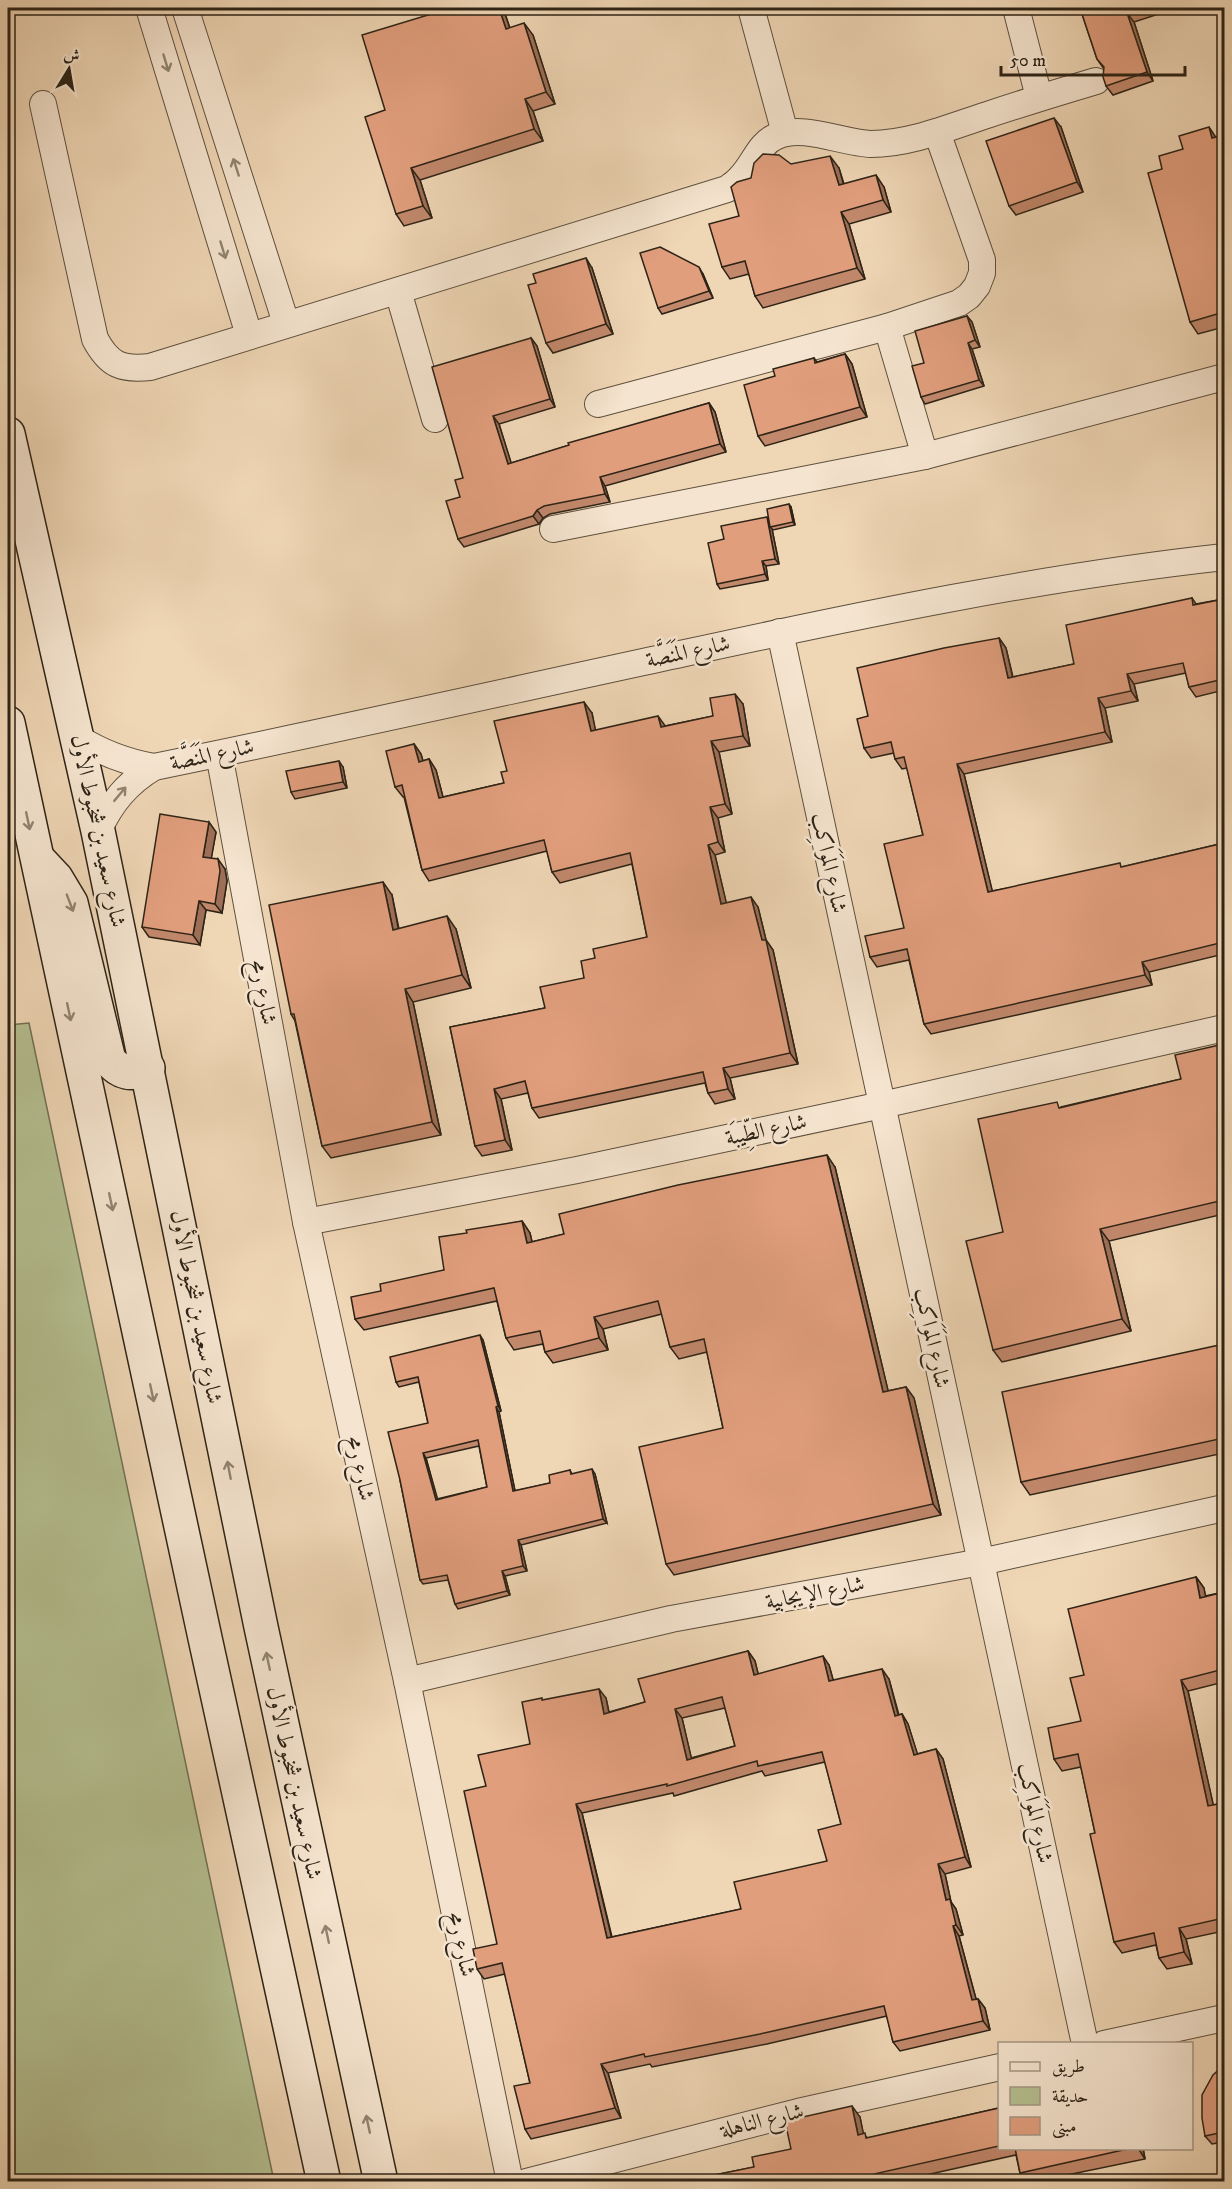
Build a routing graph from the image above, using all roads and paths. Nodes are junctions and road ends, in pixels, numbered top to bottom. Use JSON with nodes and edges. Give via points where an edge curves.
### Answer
{"nodes":[{"id":1,"x":149,"y":8,"type":"edge"},
{"id":2,"x":185,"y":8,"type":"edge"},
{"id":3,"x":751,"y":8,"type":"edge"},
{"id":4,"x":1016,"y":8,"type":"edge"},
{"id":5,"x":1096,"y":81,"type":"dead end"},
{"id":6,"x":1039,"y":97,"type":"junction"},
{"id":7,"x":44,"y":104,"type":"dead end"},
{"id":8,"x":937,"y":132,"type":"junction"},
{"id":9,"x":785,"y":133,"type":"junction"},
{"id":10,"x":398,"y":291,"type":"junction"},
{"id":11,"x":286,"y":323,"type":"junction"},
{"id":12,"x":887,"y":327,"type":"junction"},
{"id":13,"x":249,"y":335,"type":"junction"},
{"id":14,"x":1224,"y":377,"type":"edge"},
{"id":15,"x":598,"y":404,"type":"dead end"},
{"id":16,"x":435,"y":419,"type":"dead end"},
{"id":17,"x":8,"y":434,"type":"edge"},
{"id":18,"x":925,"y":456,"type":"junction"},
{"id":19,"x":553,"y":529,"type":"dead end"},
{"id":20,"x":1224,"y":557,"type":"edge"},
{"id":21,"x":780,"y":633,"type":"junction"},
{"id":22,"x":8,"y":723,"type":"edge"},
{"id":23,"x":78,"y":738,"type":"junction"},
{"id":24,"x":219,"y":753,"type":"junction"},
{"id":25,"x":154,"y":767,"type":"junction"},
{"id":26,"x":98,"y":831,"type":"junction"},
{"id":27,"x":36,"y":857,"type":"junction"},
{"id":28,"x":1224,"y":1028,"type":"edge"},
{"id":29,"x":148,"y":1068,"type":"junction"},
{"id":30,"x":882,"y":1106,"type":"junction"},
{"id":31,"x":306,"y":1222,"type":"junction"},
{"id":32,"x":1224,"y":1508,"type":"edge"},
{"id":33,"x":981,"y":1562,"type":"junction"},
{"id":34,"x":407,"y":1681,"type":"junction"},
{"id":35,"x":1224,"y":2018,"type":"edge"},
{"id":36,"x":1085,"y":2042,"type":"edge"},
{"id":37,"x":1109,"y":2042,"type":"edge"},
{"id":38,"x":998,"y":2067,"type":"edge"},
{"id":39,"x":379,"y":2171,"type":"edge"},
{"id":40,"x":324,"y":2181,"type":"edge"},
{"id":41,"x":401,"y":2181,"type":"edge"},
{"id":42,"x":510,"y":2181,"type":"edge"},
{"id":43,"x":526,"y":2181,"type":"edge"}],
"edges":[{"from":1,"to":13,"type":"street","one_way":true},
{"from":11,"to":2,"type":"street","one_way":true},
{"from":3,"to":9,"type":"street"},
{"from":4,"to":6,"type":"street"},
{"from":5,"to":6,"type":"street"},
{"from":6,"to":8,"type":"street"},
{"from":7,"to":13,"type":"street","via":[[95,339],[104,354],[117,365],[132,369],[150,367]]},
{"from":8,"to":9,"type":"street","via":[[873,144]]},
{"from":8,"to":12,"type":"street","via":[[982,260],[982,273],[969,296],[958,303]]},
{"from":9,"to":10,"type":"street","via":[[762,147],[742,177],[728,189]]},
{"from":10,"to":11,"type":"street"},
{"from":10,"to":16,"type":"street"},
{"from":11,"to":13,"type":"street"},
{"from":12,"to":15,"type":"street"},
{"from":12,"to":18,"type":"street"},
{"from":14,"to":18,"type":"street"},
{"from":17,"to":23,"type":"main road","name":"شارع سعيد بن شخبوط الأول"},
{"from":18,"to":19,"type":"street"},
{"from":20,"to":21,"type":"street","name":"شارع المَنَصَّة","via":[[981,591]]},
{"from":21,"to":24,"type":"street","name":"شارع المَنَصَّة"},
{"from":21,"to":30,"type":"street","name":"شارع المَوَاكِب"},
{"from":22,"to":27,"type":"main road","one_way":true},
{"from":23,"to":25,"type":"street","name":"شارع المَنَصَّة","via":[[115,757]]},
{"from":23,"to":26,"type":"main road","name":"شارع سعيد بن شخبوط الأول"},
{"from":24,"to":25,"type":"street","name":"شارع المَنَصَّة"},
{"from":24,"to":31,"type":"street","name":"شارع رمح"},
{"from":26,"to":25,"type":"street","name":"شارع المَنَصَّة","one_way":true,"via":[[121,792]]},
{"from":26,"to":29,"type":"main road","name":"شارع سعيد بن شخبوط الأول"},
{"from":27,"to":29,"type":"main road","one_way":true,"via":[[56,878],[71,903],[109,1060],[122,1072]]},
{"from":27,"to":40,"type":"main road","one_way":true},
{"from":28,"to":30,"type":"street","name":"شارع الطِّيبَة"},
{"from":39,"to":29,"type":"main road","name":"شارع سعيد بن شخبوط الأول","one_way":true,"via":[[261,1627]]},
{"from":30,"to":31,"type":"street","name":"شارع الطِّيبَة"},
{"from":30,"to":33,"type":"street","name":"شارع المَوَاكِب"},
{"from":31,"to":34,"type":"street","name":"شارع رمح"},
{"from":32,"to":33,"type":"street","name":"شارع الإيجابية"},
{"from":33,"to":34,"type":"street","name":"شارع الإيجابية","via":[[672,1619]]},
{"from":33,"to":36,"type":"street","name":"شارع المَوَاكِب"},
{"from":34,"to":42,"type":"street","name":"شارع رمح"},
{"from":35,"to":37,"type":"street"},
{"from":38,"to":43,"type":"street","name":"شارع الناهلة","via":[[798,2112]]},
{"from":39,"to":41,"type":"street"}]}
